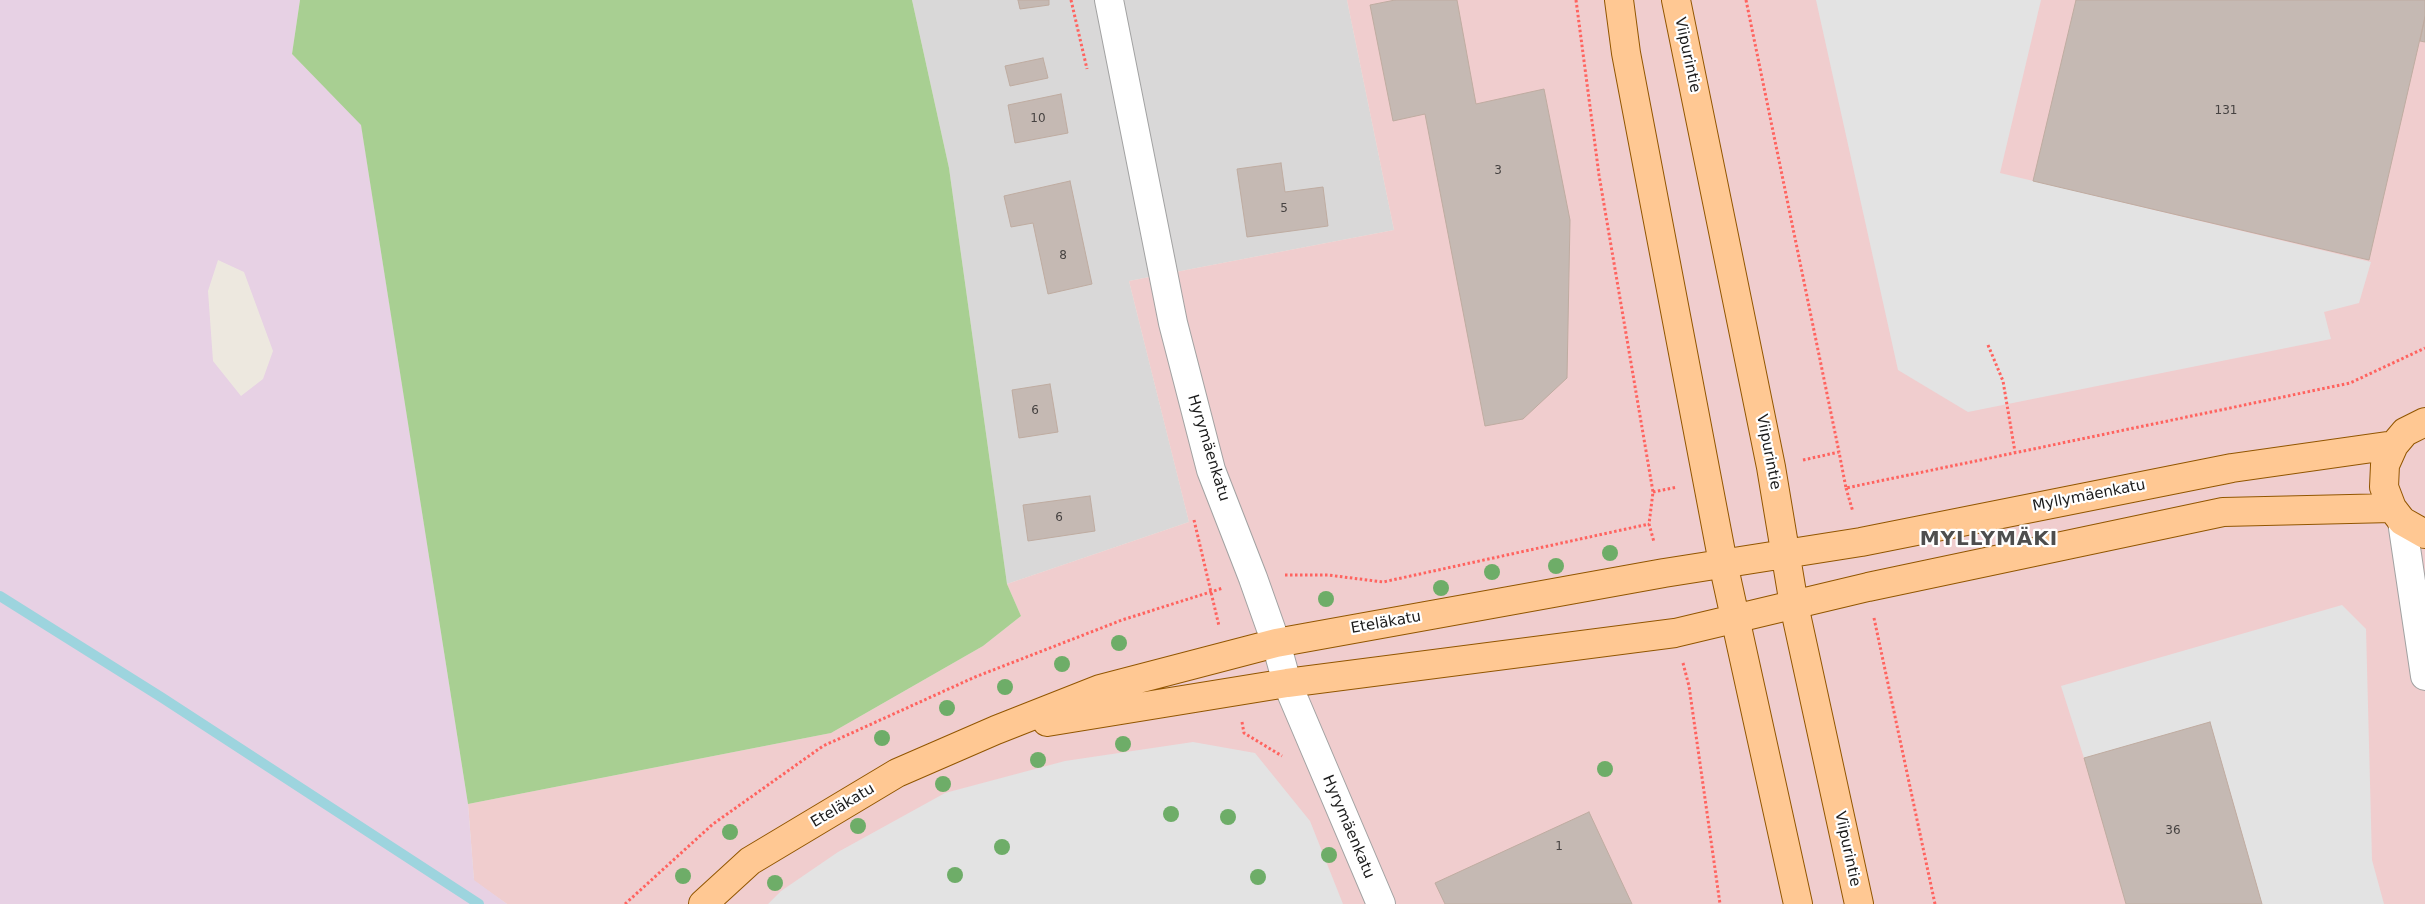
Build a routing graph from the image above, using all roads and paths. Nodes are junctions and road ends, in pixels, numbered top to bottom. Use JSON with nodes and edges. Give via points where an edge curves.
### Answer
{"nodes":[{"id":1,"x":1109,"y":0,"type":"edge"},
{"id":2,"x":1576,"y":0,"type":"edge"},
{"id":3,"x":1619,"y":0,"type":"edge"},
{"id":4,"x":1676,"y":0,"type":"edge"},
{"id":5,"x":1746,"y":0,"type":"edge"},
{"id":6,"x":1988,"y":346,"type":"dead end"},
{"id":7,"x":2425,"y":348,"type":"edge"},
{"id":8,"x":2423,"y":420,"type":"edge"},
{"id":9,"x":2394,"y":444,"type":"junction"},
{"id":10,"x":1838,"y":452,"type":"junction"},
{"id":11,"x":2015,"y":452,"type":"junction"},
{"id":12,"x":1771,"y":467,"type":"junction"},
{"id":13,"x":1707,"y":481,"type":"junction"},
{"id":14,"x":1846,"y":488,"type":"junction"},
{"id":15,"x":1653,"y":492,"type":"junction"},
{"id":16,"x":2397,"y":514,"type":"junction"},
{"id":17,"x":1648,"y":524,"type":"junction"},
{"id":18,"x":2425,"y":534,"type":"edge"},
{"id":19,"x":1861,"y":542,"type":"junction"},
{"id":20,"x":1785,"y":555,"type":"junction"},
{"id":21,"x":1723,"y":563,"type":"junction"},
{"id":22,"x":1664,"y":573,"type":"junction"},
{"id":23,"x":1253,"y":578,"type":"junction"},
{"id":24,"x":1868,"y":587,"type":"junction"},
{"id":25,"x":1210,"y":592,"type":"junction"},
{"id":26,"x":1794,"y":605,"type":"junction"},
{"id":27,"x":1736,"y":619,"type":"junction"},
{"id":28,"x":1675,"y":633,"type":"junction"},
{"id":29,"x":1276,"y":643,"type":"junction"},
{"id":30,"x":1227,"y":655,"type":"junction"},
{"id":31,"x":2425,"y":676,"type":"edge"},
{"id":32,"x":1287,"y":684,"type":"junction"},
{"id":33,"x":1236,"y":691,"type":"junction"},
{"id":34,"x":996,"y":730,"type":"junction"},
{"id":35,"x":1287,"y":764,"type":"dead end"},
{"id":36,"x":625,"y":904,"type":"edge"},
{"id":37,"x":703,"y":904,"type":"edge"},
{"id":38,"x":1381,"y":904,"type":"edge"},
{"id":39,"x":1720,"y":904,"type":"edge"},
{"id":40,"x":1798,"y":904,"type":"edge"},
{"id":41,"x":1859,"y":904,"type":"edge"},
{"id":42,"x":1935,"y":904,"type":"edge"}],
"edges":[{"from":1,"to":23,"type":"street","name":"Hyrymäenkatu","via":[[1172,323],[1211,470]]},
{"from":2,"to":15,"type":"path","via":[[1599,175]]},
{"from":3,"to":13,"type":"main road"},
{"from":4,"to":12,"type":"main road","name":"Viipurintie"},
{"from":5,"to":10,"type":"path"},
{"from":6,"to":11,"type":"path","via":[[2003,381]]},
{"from":7,"to":11,"type":"path","via":[[2350,383]]},
{"from":8,"to":9,"type":"main road"},
{"from":9,"to":16,"type":"main road","via":[[2385,465],[2384,487]]},
{"from":9,"to":19,"type":"main road","name":"Myllymäenkatu","via":[[2232,468]]},
{"from":10,"to":12,"type":"path"},
{"from":10,"to":14,"type":"path"},
{"from":11,"to":14,"type":"path"},
{"from":12,"to":20,"type":"main road","name":"Viipurintie"},
{"from":13,"to":15,"type":"path"},
{"from":13,"to":21,"type":"main road"},
{"from":14,"to":19,"type":"path"},
{"from":15,"to":17,"type":"path"},
{"from":16,"to":18,"type":"main road"},
{"from":16,"to":24,"type":"main road","via":[[2223,512]]},
{"from":16,"to":31,"type":"street"},
{"from":17,"to":22,"type":"path"},
{"from":17,"to":23,"type":"path","via":[[1384,582],[1328,575]]},
{"from":19,"to":20,"type":"main road","name":"Myllymäenkatu"},
{"from":20,"to":21,"type":"main road","name":"Eteläkatu"},
{"from":20,"to":26,"type":"main road","name":"Viipurintie"},
{"from":21,"to":22,"type":"main road","name":"Eteläkatu"},
{"from":21,"to":27,"type":"main road"},
{"from":22,"to":29,"type":"main road","name":"Eteläkatu"},
{"from":23,"to":25,"type":"path"},
{"from":23,"to":29,"type":"street","name":"Hyrymäenkatu"},
{"from":24,"to":26,"type":"main road"},
{"from":24,"to":42,"type":"path"},
{"from":25,"to":30,"type":"path"},
{"from":25,"to":36,"type":"path","via":[[1122,620],[975,677],[823,746],[713,824]]},
{"from":26,"to":27,"type":"main road","name":"Eteläkatu"},
{"from":26,"to":41,"type":"main road","name":"Viipurintie"},
{"from":27,"to":28,"type":"main road","name":"Eteläkatu"},
{"from":27,"to":40,"type":"main road"},
{"from":28,"to":32,"type":"main road","name":"Eteläkatu"},
{"from":28,"to":39,"type":"path","via":[[1689,686]]},
{"from":29,"to":30,"type":"main road","name":"Eteläkatu"},
{"from":29,"to":32,"type":"street","name":"Hyrymäenkatu"},
{"from":30,"to":34,"type":"main road","name":"Eteläkatu","via":[[1100,689]]},
{"from":32,"to":33,"type":"main road","name":"Eteläkatu"},
{"from":32,"to":38,"type":"street","name":"Hyrymäenkatu"},
{"from":33,"to":34,"type":"main road","name":"Eteläkatu"},
{"from":33,"to":35,"type":"path","via":[[1244,733],[1282,756]]},
{"from":34,"to":37,"type":"main road","name":"Eteläkatu","via":[[898,773],[848,802],[750,861]]}]}
